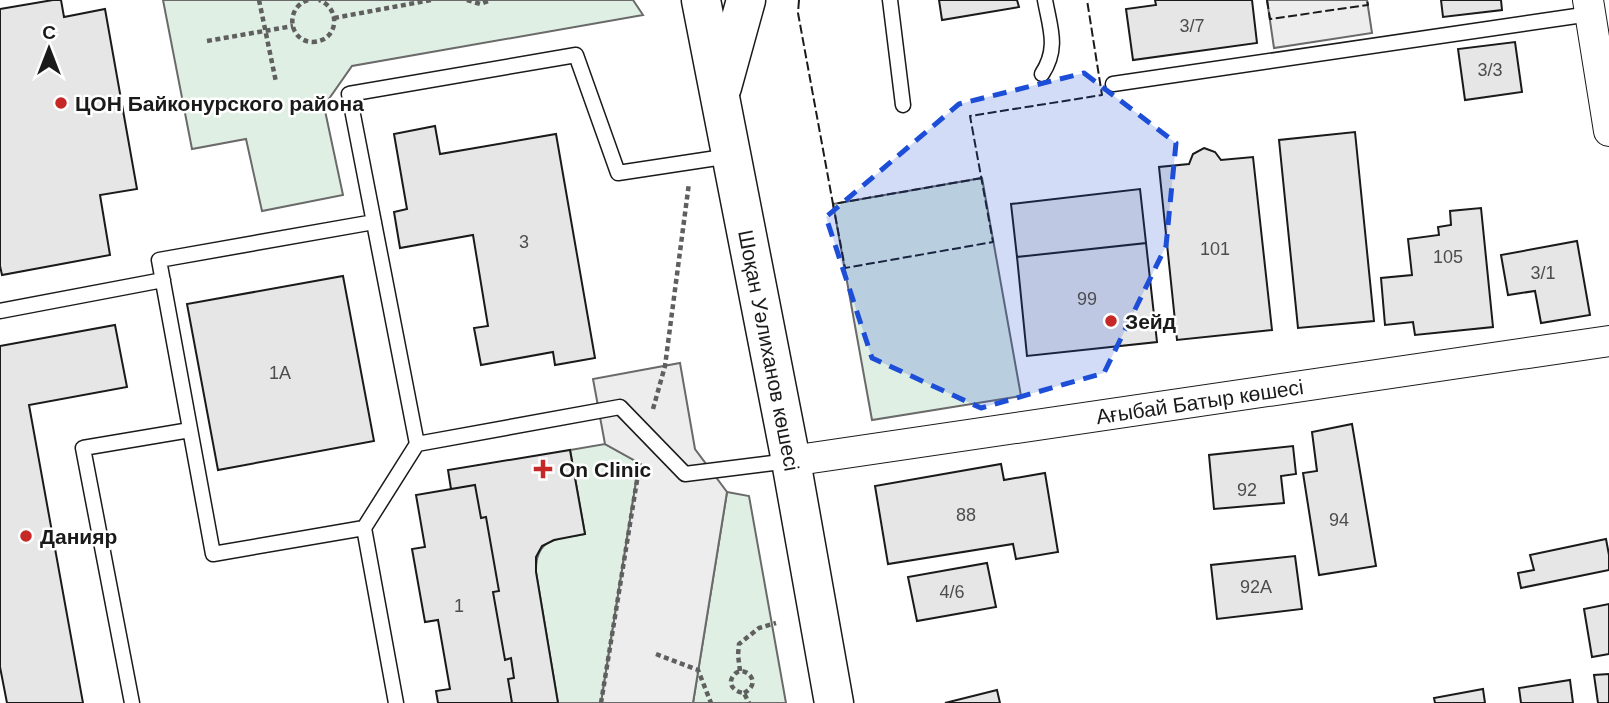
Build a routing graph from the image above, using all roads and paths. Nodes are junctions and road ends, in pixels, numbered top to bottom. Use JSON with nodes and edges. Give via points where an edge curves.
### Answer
{"nodes":[{"id":1,"x":259,"y":0,"type":"edge"},
{"id":2,"x":308,"y":0,"type":"edge"},
{"id":3,"x":319,"y":0,"type":"edge"},
{"id":4,"x":431,"y":0,"type":"edge"},
{"id":5,"x":467,"y":0,"type":"edge"},
{"id":6,"x":491,"y":0,"type":"edge"},
{"id":7,"x":678,"y":0,"type":"edge"},
{"id":8,"x":701,"y":0,"type":"edge"},
{"id":9,"x":746,"y":0,"type":"edge"},
{"id":10,"x":890,"y":0,"type":"edge"},
{"id":11,"x":1045,"y":0,"type":"edge"},
{"id":12,"x":1589,"y":7,"type":"edge"},
{"id":13,"x":334,"y":18,"type":"junction"},
{"id":14,"x":292,"y":26,"type":"junction"},
{"id":15,"x":265,"y":31,"type":"junction"},
{"id":16,"x":207,"y":41,"type":"dead end"},
{"id":17,"x":1042,"y":74,"type":"dead end"},
{"id":18,"x":716,"y":77,"type":"junction"},
{"id":19,"x":276,"y":82,"type":"dead end"},
{"id":20,"x":1113,"y":84,"type":"dead end"},
{"id":21,"x":903,"y":105,"type":"dead end"},
{"id":22,"x":1609,"y":131,"type":"edge"},
{"id":23,"x":732,"y":155,"type":"junction"},
{"id":24,"x":692,"y":161,"type":"junction"},
{"id":25,"x":374,"y":222,"type":"junction"},
{"id":26,"x":163,"y":279,"type":"junction"},
{"id":27,"x":0,"y":311,"type":"edge"},
{"id":28,"x":1609,"y":341,"type":"edge"},
{"id":29,"x":190,"y":430,"type":"junction"},
{"id":30,"x":646,"y":434,"type":"junction"},
{"id":31,"x":417,"y":444,"type":"junction"},
{"id":32,"x":791,"y":461,"type":"junction"},
{"id":33,"x":364,"y":528,"type":"junction"},
{"id":34,"x":776,"y":623,"type":"dead end"},
{"id":35,"x":656,"y":653,"type":"dead end"},
{"id":36,"x":740,"y":671,"type":"junction"},
{"id":37,"x":744,"y":693,"type":"junction"},
{"id":38,"x":132,"y":703,"type":"edge"},
{"id":39,"x":396,"y":703,"type":"edge"},
{"id":40,"x":601,"y":703,"type":"edge"},
{"id":41,"x":711,"y":703,"type":"edge"},
{"id":42,"x":749,"y":703,"type":"edge"},
{"id":43,"x":834,"y":703,"type":"edge"}],
"edges":[{"from":1,"to":15,"type":"path"},
{"from":2,"to":14,"type":"path","via":[[293,12]]},
{"from":3,"to":13,"type":"path","via":[[328,5]]},
{"from":4,"to":13,"type":"path"},
{"from":5,"to":6,"type":"path","via":[[480,4]]},
{"from":7,"to":18,"type":"main road"},
{"from":8,"to":18,"type":"main road","name":"Шоқан Уәлиханов көшесі"},
{"from":9,"to":18,"type":"main road"},
{"from":10,"to":21,"type":"lane"},
{"from":11,"to":17,"type":"lane","via":[[1053,44]]},
{"from":12,"to":20,"type":"lane"},
{"from":12,"to":22,"type":"street"},
{"from":13,"to":14,"type":"path","via":[[327,37],[313,42],[300,37]]},
{"from":14,"to":15,"type":"path"},
{"from":15,"to":16,"type":"path"},
{"from":15,"to":19,"type":"path"},
{"from":18,"to":23,"type":"main road","name":"Шоқан Уәлиханов көшесі"},
{"from":23,"to":24,"type":"lane"},
{"from":23,"to":32,"type":"main road","name":"Шоқан Уәлиханов көшесі"},
{"from":24,"to":25,"type":"lane","via":[[618,173],[576,55],[349,94]]},
{"from":24,"to":30,"type":"path","via":[[665,366]]},
{"from":25,"to":26,"type":"lane","via":[[159,260]]},
{"from":25,"to":31,"type":"lane"},
{"from":26,"to":27,"type":"lane"},
{"from":26,"to":29,"type":"lane"},
{"from":28,"to":32,"type":"street","name":"Ағыбай Батыр көшесі"},
{"from":29,"to":33,"type":"lane","via":[[214,554]]},
{"from":29,"to":38,"type":"lane","via":[[83,448]]},
{"from":30,"to":31,"type":"lane","via":[[620,407]]},
{"from":30,"to":32,"type":"lane","via":[[685,474]]},
{"from":30,"to":40,"type":"path"},
{"from":31,"to":33,"type":"lane"},
{"from":32,"to":43,"type":"main road","name":"Шоқан Уәлиханов көшесі"},
{"from":33,"to":39,"type":"lane"},
{"from":34,"to":36,"type":"path","via":[[759,628],[739,644]]},
{"from":35,"to":41,"type":"path","via":[[698,670]]},
{"from":36,"to":37,"type":"path","via":[[751,677],[750,690]]},
{"from":36,"to":37,"type":"path","via":[[734,674],[732,687]]},
{"from":37,"to":42,"type":"path"}]}
